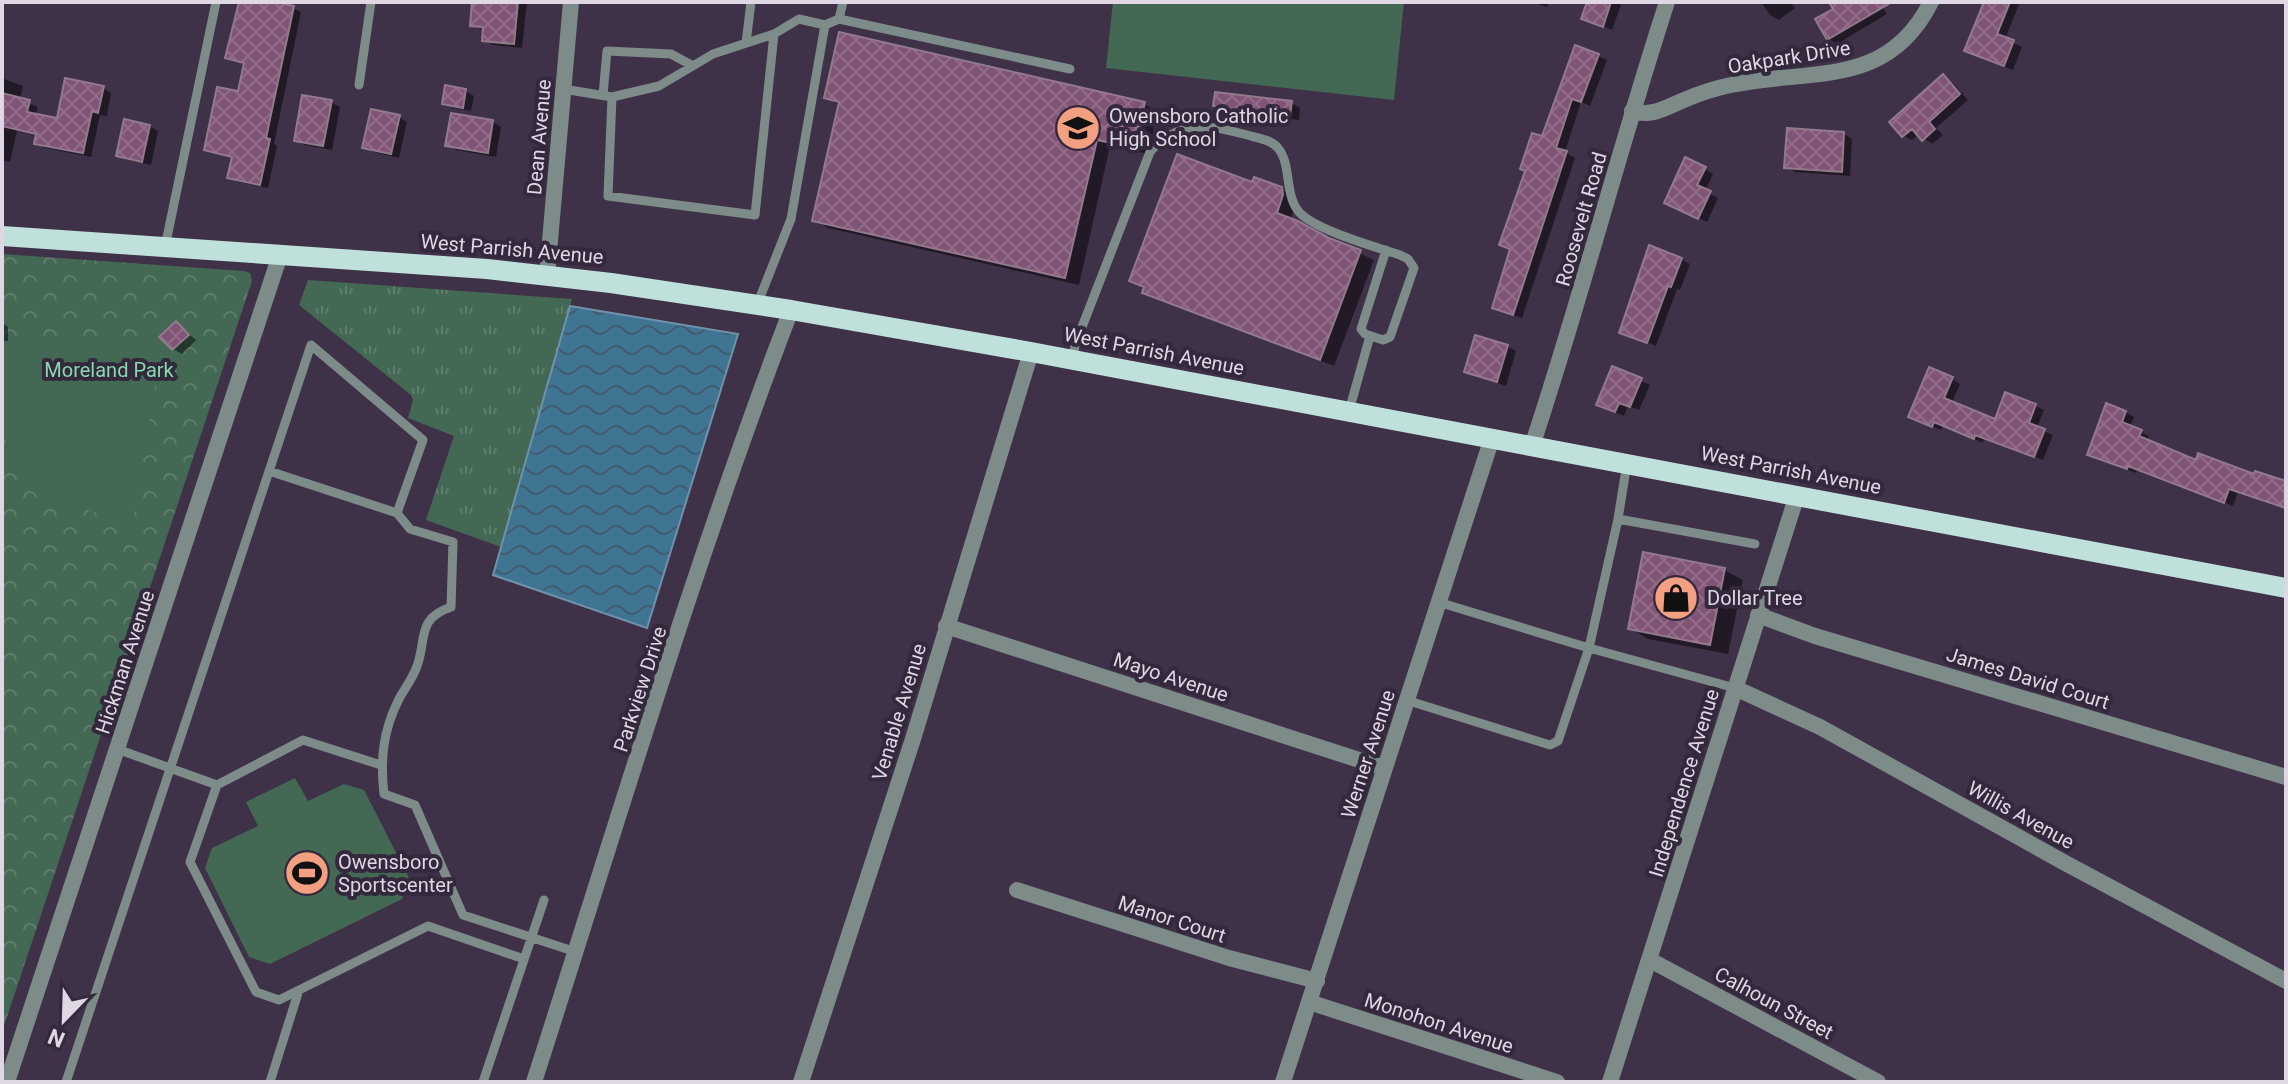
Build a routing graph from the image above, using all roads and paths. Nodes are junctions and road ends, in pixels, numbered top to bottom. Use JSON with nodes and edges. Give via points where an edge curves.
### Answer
{"nodes":[{"id":1,"x":216,"y":2,"type":"edge"},
{"id":2,"x":371,"y":2,"type":"edge"},
{"id":3,"x":571,"y":2,"type":"edge"},
{"id":4,"x":751,"y":2,"type":"edge"},
{"id":5,"x":843,"y":2,"type":"edge"},
{"id":6,"x":1667,"y":2,"type":"edge"},
{"id":7,"x":1931,"y":2,"type":"edge"},
{"id":8,"x":839,"y":19,"type":"junction"},
{"id":9,"x":825,"y":25,"type":"junction"},
{"id":10,"x":774,"y":34,"type":"junction"},
{"id":11,"x":746,"y":43,"type":"junction"},
{"id":12,"x":693,"y":66,"type":"junction"},
{"id":13,"x":1070,"y":69,"type":"dead end"},
{"id":14,"x":359,"y":85,"type":"dead end"},
{"id":15,"x":563,"y":89,"type":"junction"},
{"id":16,"x":607,"y":96,"type":"junction"},
{"id":17,"x":1632,"y":111,"type":"junction"},
{"id":18,"x":2,"y":236,"type":"edge"},
{"id":19,"x":165,"y":247,"type":"junction"},
{"id":20,"x":1386,"y":250,"type":"junction"},
{"id":21,"x":280,"y":255,"type":"junction"},
{"id":22,"x":547,"y":275,"type":"junction"},
{"id":23,"x":757,"y":305,"type":"junction"},
{"id":24,"x":791,"y":310,"type":"junction"},
{"id":25,"x":1370,"y":336,"type":"junction"},
{"id":26,"x":1031,"y":352,"type":"junction"},
{"id":27,"x":1073,"y":360,"type":"junction"},
{"id":28,"x":1349,"y":411,"type":"junction"},
{"id":29,"x":1492,"y":438,"type":"junction"},
{"id":30,"x":1532,"y":446,"type":"junction"},
{"id":31,"x":1627,"y":463,"type":"junction"},
{"id":32,"x":269,"y":471,"type":"junction"},
{"id":33,"x":1797,"y":495,"type":"junction"},
{"id":34,"x":397,"y":513,"type":"junction"},
{"id":35,"x":1618,"y":519,"type":"junction"},
{"id":36,"x":1755,"y":544,"type":"dead end"},
{"id":37,"x":2286,"y":588,"type":"edge"},
{"id":38,"x":1438,"y":602,"type":"junction"},
{"id":39,"x":1758,"y":615,"type":"junction"},
{"id":40,"x":946,"y":626,"type":"junction"},
{"id":41,"x":1589,"y":648,"type":"junction"},
{"id":42,"x":1735,"y":688,"type":"junction"},
{"id":43,"x":1406,"y":700,"type":"junction"},
{"id":44,"x":117,"y":749,"type":"junction"},
{"id":45,"x":381,"y":765,"type":"junction"},
{"id":46,"x":170,"y":768,"type":"junction"},
{"id":47,"x":1384,"y":768,"type":"junction"},
{"id":48,"x":2286,"y":777,"type":"edge"},
{"id":49,"x":217,"y":785,"type":"junction"},
{"id":50,"x":1017,"y":890,"type":"dead end"},
{"id":51,"x":544,"y":900,"type":"dead end"},
{"id":52,"x":531,"y":937,"type":"junction"},
{"id":53,"x":576,"y":952,"type":"junction"},
{"id":54,"x":524,"y":959,"type":"junction"},
{"id":55,"x":1650,"y":960,"type":"junction"},
{"id":56,"x":1317,"y":981,"type":"junction"},
{"id":57,"x":2286,"y":981,"type":"edge"},
{"id":58,"x":299,"y":990,"type":"junction"},
{"id":59,"x":1309,"y":1002,"type":"junction"},
{"id":60,"x":7,"y":1082,"type":"edge"},
{"id":61,"x":66,"y":1082,"type":"edge"},
{"id":62,"x":270,"y":1082,"type":"edge"},
{"id":63,"x":483,"y":1082,"type":"edge"},
{"id":64,"x":534,"y":1082,"type":"edge"},
{"id":65,"x":801,"y":1082,"type":"edge"},
{"id":66,"x":1283,"y":1082,"type":"edge"},
{"id":67,"x":1557,"y":1082,"type":"edge"},
{"id":68,"x":1610,"y":1082,"type":"edge"},
{"id":69,"x":1878,"y":1082,"type":"edge"}],
"edges":[{"from":1,"to":19,"type":"lane"},
{"from":2,"to":14,"type":"lane"},
{"from":3,"to":15,"type":"street","name":"Dean Avenue"},
{"from":4,"to":11,"type":"lane"},
{"from":5,"to":8,"type":"lane"},
{"from":6,"to":17,"type":"street","name":"Roosevelt Road"},
{"from":7,"to":17,"type":"street","name":"Oakpark Drive","via":[[1895,47],[1853,70],[1732,85],[1655,113]]},
{"from":8,"to":9,"type":"lane"},
{"from":8,"to":13,"type":"lane"},
{"from":9,"to":10,"type":"lane","via":[[799,19]]},
{"from":9,"to":23,"type":"lane","via":[[791,219]]},
{"from":10,"to":11,"type":"lane"},
{"from":10,"to":16,"type":"lane","via":[[755,215],[608,196]]},
{"from":11,"to":12,"type":"lane"},
{"from":12,"to":16,"type":"lane","via":[[659,86]]},
{"from":12,"to":16,"type":"lane","via":[[671,54],[607,51]]},
{"from":15,"to":16,"type":"lane"},
{"from":15,"to":22,"type":"street","name":"Dean Avenue"},
{"from":17,"to":30,"type":"street","name":"Roosevelt Road"},
{"from":18,"to":19,"type":"main road","name":"West Parrish Avenue"},
{"from":19,"to":21,"type":"main road","name":"West Parrish Avenue"},
{"from":20,"to":25,"type":"lane","via":[[1362,324]]},
{"from":20,"to":25,"type":"lane","via":[[1408,259],[1414,268],[1390,337]]},
{"from":20,"to":27,"type":"lane","via":[[1298,211],[1281,153],[1270,142],[1217,127],[1171,133],[1150,152]]},
{"from":21,"to":22,"type":"main road","name":"West Parrish Avenue"},
{"from":21,"to":44,"type":"street","name":"Hickman Avenue"},
{"from":22,"to":23,"type":"main road","name":"West Parrish Avenue"},
{"from":23,"to":24,"type":"main road","name":"West Parrish Avenue"},
{"from":24,"to":26,"type":"main road","name":"West Parrish Avenue"},
{"from":24,"to":53,"type":"street","name":"Parkview Drive","via":[[759,391]]},
{"from":25,"to":28,"type":"lane"},
{"from":26,"to":27,"type":"main road","name":"West Parrish Avenue"},
{"from":26,"to":40,"type":"street","name":"Venable Avenue"},
{"from":27,"to":28,"type":"main road","name":"West Parrish Avenue"},
{"from":28,"to":29,"type":"main road","name":"West Parrish Avenue"},
{"from":29,"to":30,"type":"main road","name":"West Parrish Avenue"},
{"from":29,"to":38,"type":"street","name":"Werner Avenue"},
{"from":30,"to":31,"type":"main road","name":"West Parrish Avenue"},
{"from":31,"to":33,"type":"main road","name":"West Parrish Avenue"},
{"from":31,"to":35,"type":"lane"},
{"from":32,"to":34,"type":"lane"},
{"from":32,"to":34,"type":"lane","via":[[311,345],[423,440]]},
{"from":32,"to":46,"type":"lane"},
{"from":33,"to":37,"type":"main road","name":"West Parrish Avenue"},
{"from":33,"to":39,"type":"street","name":"Independence Avenue"},
{"from":34,"to":45,"type":"lane","via":[[410,529],[453,542],[451,607],[441,610],[423,632],[417,665],[391,717]]},
{"from":35,"to":36,"type":"lane"},
{"from":35,"to":41,"type":"lane"},
{"from":38,"to":41,"type":"lane"},
{"from":38,"to":43,"type":"street","name":"Werner Avenue"},
{"from":39,"to":42,"type":"street","name":"Independence Avenue"},
{"from":39,"to":48,"type":"street","name":"James David Court"},
{"from":40,"to":47,"type":"street","name":"Mayo Avenue"},
{"from":40,"to":65,"type":"street","name":"Venable Avenue"},
{"from":41,"to":42,"type":"lane"},
{"from":41,"to":43,"type":"lane","via":[[1558,741],[1550,745]]},
{"from":42,"to":55,"type":"street","name":"Independence Avenue"},
{"from":42,"to":57,"type":"street","name":"Willis Avenue","via":[[1820,727]]},
{"from":43,"to":47,"type":"street","name":"Werner Avenue"},
{"from":44,"to":46,"type":"lane"},
{"from":44,"to":60,"type":"street","name":"Hickman Avenue"},
{"from":45,"to":49,"type":"lane","via":[[303,740]]},
{"from":45,"to":52,"type":"lane","via":[[384,794],[415,805],[463,915]]},
{"from":46,"to":49,"type":"lane"},
{"from":46,"to":61,"type":"lane"},
{"from":47,"to":56,"type":"street","name":"Werner Avenue"},
{"from":49,"to":58,"type":"lane","via":[[190,862],[256,992],[279,1000]]},
{"from":50,"to":56,"type":"street","name":"Manor Court"},
{"from":51,"to":52,"type":"lane"},
{"from":52,"to":53,"type":"lane"},
{"from":52,"to":54,"type":"lane"},
{"from":53,"to":64,"type":"street","name":"Parkview Drive"},
{"from":54,"to":58,"type":"lane","via":[[428,926]]},
{"from":54,"to":63,"type":"lane"},
{"from":55,"to":68,"type":"street","name":"Independence Avenue"},
{"from":55,"to":69,"type":"street","name":"Calhoun Street"},
{"from":56,"to":59,"type":"street","name":"Werner Avenue"},
{"from":58,"to":62,"type":"lane"},
{"from":59,"to":66,"type":"street","name":"Werner Avenue"},
{"from":59,"to":67,"type":"street","name":"Monohon Avenue"}]}
